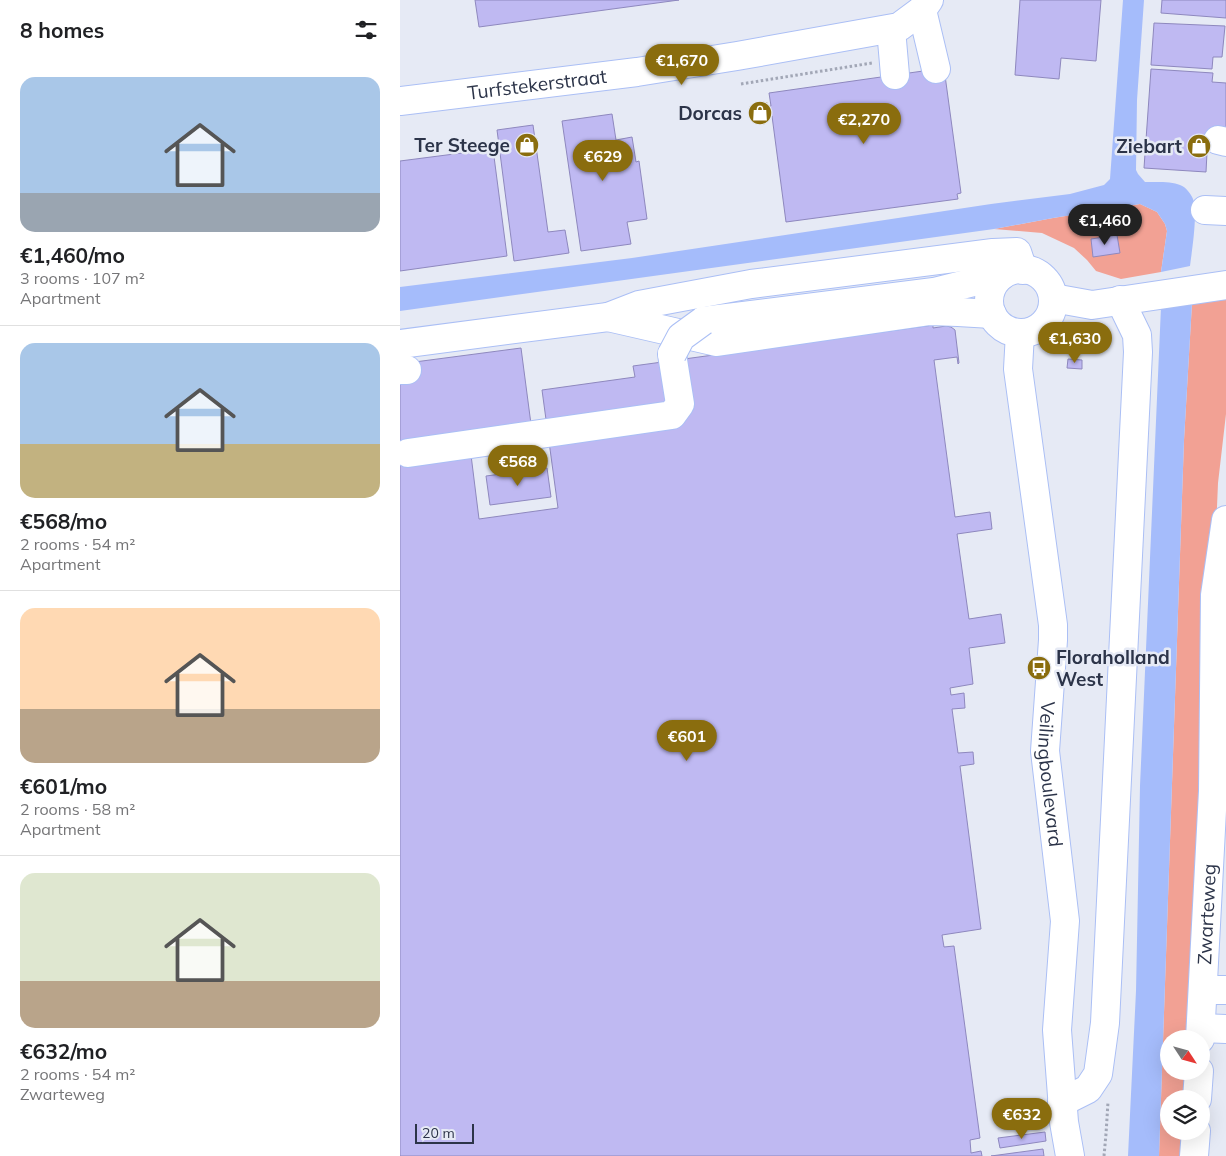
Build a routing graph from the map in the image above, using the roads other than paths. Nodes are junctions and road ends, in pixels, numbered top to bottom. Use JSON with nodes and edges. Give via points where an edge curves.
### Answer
{"nodes":[{"id":1,"x":925,"y":5,"type":"edge"},
{"id":2,"x":883,"y":30,"type":"junction"},
{"id":3,"x":936,"y":69,"type":"dead end"},
{"id":4,"x":895,"y":75,"type":"dead end"},
{"id":5,"x":400,"y":102,"type":"edge"},
{"id":6,"x":1013,"y":272,"type":"junction"},
{"id":7,"x":1226,"y":284,"type":"edge"},
{"id":8,"x":934,"y":292,"type":"junction"},
{"id":9,"x":1053,"y":298,"type":"junction"},
{"id":10,"x":1120,"y":300,"type":"junction"},
{"id":11,"x":990,"y":308,"type":"junction"},
{"id":12,"x":608,"y":317,"type":"junction"},
{"id":13,"x":1020,"y":333,"type":"junction"},
{"id":14,"x":400,"y":344,"type":"edge"},
{"id":15,"x":408,"y":454,"type":"dead end"},
{"id":16,"x":1225,"y":538,"type":"edge"},
{"id":17,"x":1221,"y":632,"type":"edge"},
{"id":18,"x":1220,"y":679,"type":"edge"},
{"id":19,"x":1220,"y":715,"type":"edge"},
{"id":20,"x":1221,"y":790,"type":"edge"},
{"id":21,"x":1214,"y":990,"type":"edge"},
{"id":22,"x":1209,"y":1030,"type":"edge"},
{"id":23,"x":1062,"y":1102,"type":"junction"},
{"id":24,"x":1195,"y":1140,"type":"edge"},
{"id":25,"x":1070,"y":1156,"type":"edge"},
{"id":26,"x":1194,"y":1156,"type":"edge"}],
"edges":[{"from":1,"to":2,"type":"street","name":"Turfstekerstraat","via":[[899,27]]},
{"from":1,"to":3,"type":"street"},
{"from":2,"to":4,"type":"street"},
{"from":2,"to":5,"type":"street","name":"Turfstekerstraat","via":[[637,72]]},
{"from":6,"to":8,"type":"street"},
{"from":6,"to":9,"type":"street","via":[[1030,270],[1046,280]]},
{"from":6,"to":11,"type":"street","via":[[991,290]]},
{"from":6,"to":12,"type":"street","via":[[1017,252],[752,284],[639,305]]},
{"from":7,"to":10,"type":"street"},
{"from":8,"to":11,"type":"street","via":[[966,296]]},
{"from":8,"to":15,"type":"street","bridge":true,"via":[[702,321],[681,336],[672,354],[680,404],[672,415]]},
{"from":9,"to":10,"type":"street","via":[[1092,304]]},
{"from":9,"to":13,"type":"street","via":[[1050,316],[1036,330]]},
{"from":10,"to":23,"type":"street","via":[[1137,335],[1138,352],[1105,1023],[1098,1074],[1088,1089]]},
{"from":11,"to":12,"type":"street","via":[[930,311],[718,342]]},
{"from":11,"to":13,"type":"street","via":[[1000,325]]},
{"from":12,"to":14,"type":"street"},
{"from":13,"to":23,"type":"street","name":"Veilingboulevard","via":[[1018,369],[1053,625],[1045,751],[1065,921],[1057,1030]]},
{"from":16,"to":17,"type":"street","name":"Zwarteweg","via":[[1215,595]]},
{"from":17,"to":18,"type":"street","name":"Zwarteweg"},
{"from":18,"to":19,"type":"street","name":"Zwarteweg"},
{"from":19,"to":20,"type":"street","name":"Zwarteweg"},
{"from":20,"to":21,"type":"street","name":"Zwarteweg"},
{"from":21,"to":22,"type":"street","name":"Zwarteweg"},
{"from":23,"to":25,"type":"street","name":"Veilingboulevard"},
{"from":24,"to":26,"type":"street"}]}
